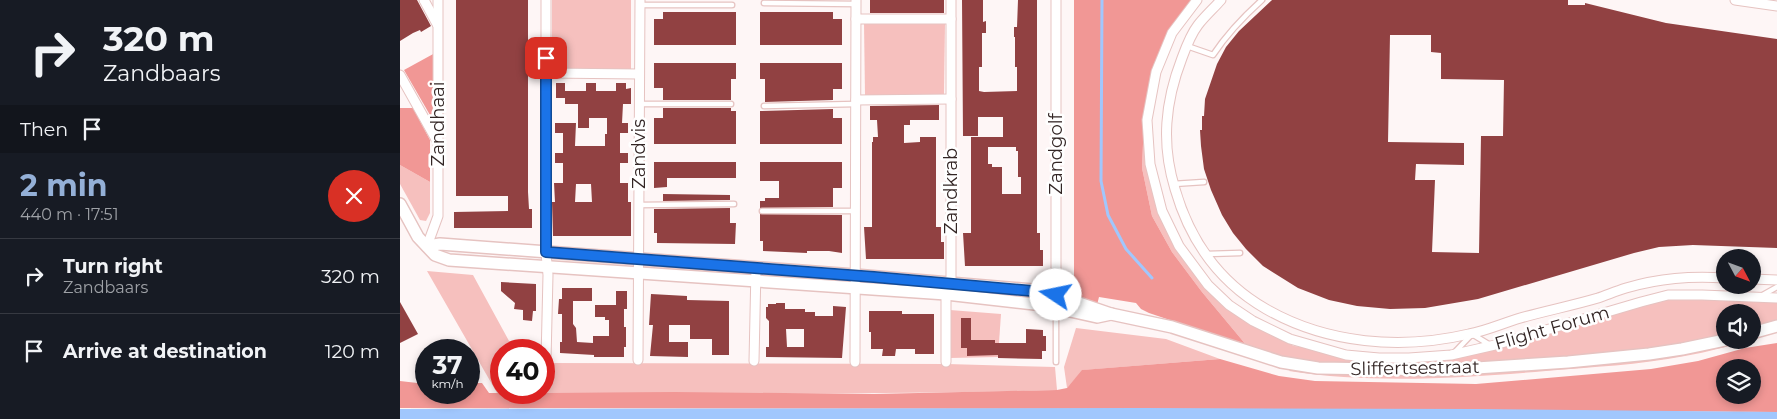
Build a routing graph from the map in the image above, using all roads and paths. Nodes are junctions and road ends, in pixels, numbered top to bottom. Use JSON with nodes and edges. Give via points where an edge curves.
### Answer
{"nodes":[{"id":1,"x":424,"y":0,"type":"edge"},
{"id":2,"x":438,"y":0,"type":"edge"},
{"id":3,"x":546,"y":0,"type":"edge"},
{"id":4,"x":951,"y":0,"type":"edge"},
{"id":5,"x":1056,"y":0,"type":"edge"},
{"id":6,"x":1197,"y":0,"type":"edge"},
{"id":7,"x":1221,"y":0,"type":"edge"},
{"id":8,"x":1262,"y":0,"type":"edge"},
{"id":9,"x":1735,"y":0,"type":"edge"},
{"id":10,"x":640,"y":2,"type":"edge"},
{"id":11,"x":856,"y":2,"type":"edge"},
{"id":12,"x":764,"y":3,"type":"dead end"},
{"id":13,"x":732,"y":4,"type":"dead end"},
{"id":14,"x":1777,"y":6,"type":"edge"},
{"id":15,"x":856,"y":19,"type":"junction"},
{"id":16,"x":951,"y":19,"type":"junction"},
{"id":17,"x":438,"y":27,"type":"junction"},
{"id":18,"x":1187,"y":46,"type":"junction"},
{"id":19,"x":546,"y":73,"type":"junction"},
{"id":20,"x":640,"y":74,"type":"junction"},
{"id":21,"x":400,"y":75,"type":"edge"},
{"id":22,"x":951,"y":99,"type":"junction"},
{"id":23,"x":856,"y":102,"type":"junction"},
{"id":24,"x":640,"y":104,"type":"junction"},
{"id":25,"x":731,"y":104,"type":"dead end"},
{"id":26,"x":764,"y":106,"type":"dead end"},
{"id":27,"x":438,"y":144,"type":"junction"},
{"id":28,"x":1204,"y":182,"type":"dead end"},
{"id":29,"x":1173,"y":184,"type":"junction"},
{"id":30,"x":400,"y":204,"type":"edge"},
{"id":31,"x":734,"y":204,"type":"dead end"},
{"id":32,"x":639,"y":205,"type":"junction"},
{"id":33,"x":762,"y":211,"type":"dead end"},
{"id":34,"x":855,"y":211,"type":"junction"},
{"id":35,"x":427,"y":246,"type":"junction"},
{"id":36,"x":546,"y":252,"type":"junction"},
{"id":37,"x":1240,"y":253,"type":"dead end"},
{"id":38,"x":1205,"y":254,"type":"junction"},
{"id":39,"x":640,"y":259,"type":"junction"},
{"id":40,"x":547,"y":265,"type":"junction"},
{"id":41,"x":756,"y":268,"type":"junction"},
{"id":42,"x":639,"y":272,"type":"junction"},
{"id":43,"x":855,"y":275,"type":"junction"},
{"id":44,"x":1716,"y":277,"type":"edge"},
{"id":45,"x":1761,"y":279,"type":"edge"},
{"id":46,"x":755,"y":280,"type":"junction"},
{"id":47,"x":1777,"y":280,"type":"edge"},
{"id":48,"x":951,"y":283,"type":"junction"},
{"id":49,"x":1777,"y":287,"type":"edge"},
{"id":50,"x":857,"y":288,"type":"junction"},
{"id":51,"x":946,"y":294,"type":"junction"},
{"id":52,"x":1056,"y":295,"type":"junction"},
{"id":53,"x":1756,"y":298,"type":"junction"},
{"id":54,"x":1777,"y":298,"type":"edge"},
{"id":55,"x":1056,"y":308,"type":"junction"},
{"id":56,"x":1111,"y":314,"type":"junction"},
{"id":57,"x":1777,"y":326,"type":"edge"},
{"id":58,"x":1761,"y":330,"type":"edge"},
{"id":59,"x":1472,"y":334,"type":"junction"},
{"id":60,"x":546,"y":339,"type":"edge"},
{"id":61,"x":1716,"y":342,"type":"edge"},
{"id":62,"x":1491,"y":346,"type":"junction"},
{"id":63,"x":1452,"y":355,"type":"junction"},
{"id":64,"x":638,"y":360,"type":"dead end"},
{"id":65,"x":754,"y":361,"type":"dead end"},
{"id":66,"x":855,"y":362,"type":"dead end"},
{"id":67,"x":946,"y":362,"type":"dead end"},
{"id":68,"x":1056,"y":362,"type":"dead end"}],
"edges":[{"from":1,"to":17,"type":"street"},
{"from":2,"to":17,"type":"street","name":"Zandhaai"},
{"from":3,"to":19,"type":"street"},
{"from":4,"to":16,"type":"street","name":"Zandkrab"},
{"from":5,"to":52,"type":"street","name":"Zandgolf"},
{"from":6,"to":63,"type":"street","name":"Flight Forum","via":[[1172,33],[1156,72],[1147,120],[1150,164],[1162,210],[1179,246],[1208,285],[1229,305],[1290,339],[1346,355],[1379,358]]},
{"from":7,"to":18,"type":"street","name":"Flight Forum","via":[[1197,26]]},
{"from":8,"to":18,"type":"lane","via":[[1225,37],[1213,55]]},
{"from":9,"to":14,"type":"street"},
{"from":10,"to":13,"type":"lane","name":"Zandvis"},
{"from":10,"to":20,"type":"street","name":"Zandvis"},
{"from":11,"to":12,"type":"lane"},
{"from":11,"to":15,"type":"street"},
{"from":15,"to":16,"type":"street"},
{"from":15,"to":23,"type":"street"},
{"from":16,"to":22,"type":"street","name":"Zandkrab"},
{"from":17,"to":27,"type":"street","name":"Zandhaai"},
{"from":18,"to":29,"type":"street","name":"Flight Forum","via":[[1168,101],[1166,142]]},
{"from":19,"to":20,"type":"street"},
{"from":19,"to":36,"type":"street"},
{"from":20,"to":24,"type":"street","name":"Zandvis"},
{"from":21,"to":27,"type":"street"},
{"from":22,"to":23,"type":"street"},
{"from":22,"to":48,"type":"street","name":"Zandkrab"},
{"from":23,"to":26,"type":"lane"},
{"from":23,"to":34,"type":"street"},
{"from":24,"to":25,"type":"lane","name":"Zandvis"},
{"from":24,"to":32,"type":"street","name":"Zandvis"},
{"from":27,"to":35,"type":"street","name":"Zandhaai","via":[[438,216]]},
{"from":28,"to":29,"type":"lane"},
{"from":29,"to":38,"type":"street","name":"Flight Forum","via":[[1190,230]]},
{"from":30,"to":35,"type":"street","name":"Sliffertsestraat","via":[[418,237]]},
{"from":31,"to":32,"type":"lane","name":"Zandvis"},
{"from":32,"to":39,"type":"street","name":"Zandvis"},
{"from":33,"to":34,"type":"lane"},
{"from":34,"to":43,"type":"street"},
{"from":35,"to":36,"type":"street","name":"Sliffertsestraat","via":[[440,244]]},
{"from":35,"to":40,"type":"street","name":"Sliffertsestraat","via":[[435,255],[449,260]]},
{"from":36,"to":39,"type":"street","name":"Sliffertsestraat"},
{"from":36,"to":40,"type":"street"},
{"from":37,"to":38,"type":"lane"},
{"from":38,"to":59,"type":"street","name":"Flight Forum","via":[[1224,278],[1254,302],[1288,321],[1324,333],[1366,342],[1445,339]]},
{"from":39,"to":41,"type":"street","name":"Sliffertsestraat"},
{"from":39,"to":42,"type":"street","name":"Zandvis"},
{"from":40,"to":42,"type":"street","name":"Sliffertsestraat"},
{"from":40,"to":60,"type":"street"},
{"from":41,"to":43,"type":"street","name":"Sliffertsestraat"},
{"from":41,"to":46,"type":"street"},
{"from":42,"to":46,"type":"street","name":"Sliffertsestraat"},
{"from":42,"to":64,"type":"street","name":"Zandvis"},
{"from":43,"to":48,"type":"street","name":"Sliffertsestraat"},
{"from":43,"to":50,"type":"street"},
{"from":44,"to":59,"type":"street","name":"Flight Forum","via":[[1660,280]]},
{"from":45,"to":47,"type":"street"},
{"from":46,"to":50,"type":"street","name":"Sliffertsestraat"},
{"from":46,"to":65,"type":"street"},
{"from":48,"to":51,"type":"street"},
{"from":48,"to":52,"type":"street","name":"Sliffertsestraat"},
{"from":49,"to":53,"type":"lane"},
{"from":50,"to":51,"type":"street","name":"Sliffertsestraat"},
{"from":50,"to":66,"type":"street"},
{"from":51,"to":55,"type":"street","name":"Sliffertsestraat"},
{"from":51,"to":67,"type":"street"},
{"from":52,"to":55,"type":"street","name":"Zandgolf"},
{"from":52,"to":56,"type":"street","name":"Sliffertsestraat"},
{"from":53,"to":54,"type":"street","name":"Flight Forum"},
{"from":53,"to":62,"type":"street","name":"Flight Forum","via":[[1702,294],[1668,296]]},
{"from":55,"to":56,"type":"street","name":"Sliffertsestraat","via":[[1097,317]]},
{"from":55,"to":68,"type":"lane"},
{"from":56,"to":61,"type":"street","name":"Sliffertsestraat","via":[[1172,327],[1280,362],[1318,368],[1446,370],[1568,362],[1649,354]]},
{"from":57,"to":58,"type":"street"},
{"from":59,"to":62,"type":"lane"},
{"from":59,"to":63,"type":"lane"},
{"from":62,"to":63,"type":"street","name":"Flight Forum"}]}
